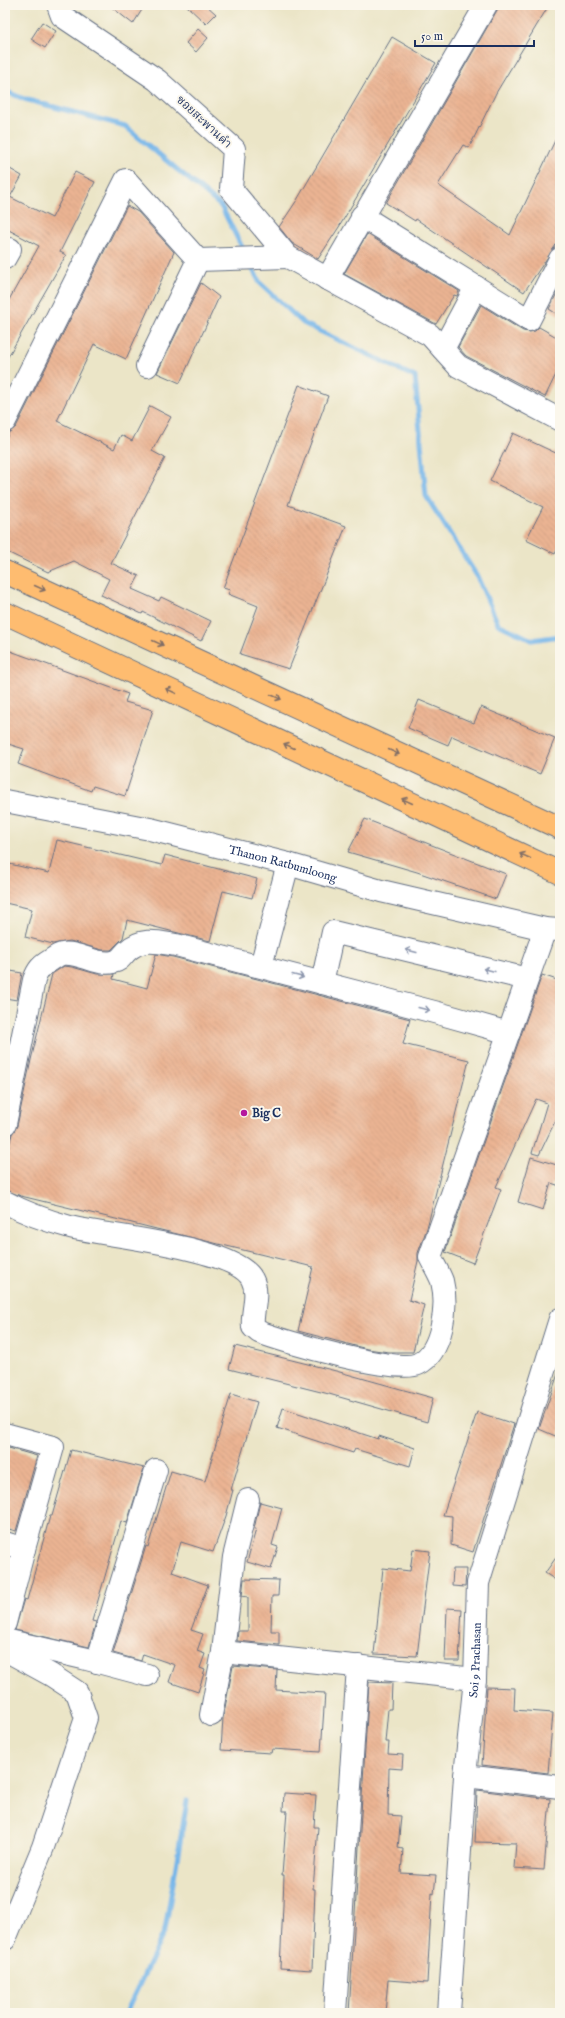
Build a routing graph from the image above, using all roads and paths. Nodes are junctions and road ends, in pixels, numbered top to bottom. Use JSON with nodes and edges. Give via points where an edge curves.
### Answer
{"nodes":[{"id":1,"x":58,"y":5,"type":"edge"},
{"id":2,"x":486,"y":5,"type":"edge"},
{"id":3,"x":362,"y":216,"type":"junction"},
{"id":4,"x":288,"y":257,"type":"junction"},
{"id":5,"x":560,"y":259,"type":"edge"},
{"id":6,"x":198,"y":260,"type":"junction"},
{"id":7,"x":327,"y":279,"type":"junction"},
{"id":8,"x":476,"y":287,"type":"junction"},
{"id":9,"x":443,"y":349,"type":"junction"},
{"id":10,"x":147,"y":366,"type":"dead end"},
{"id":11,"x":560,"y":420,"type":"edge"},
{"id":12,"x":5,"y":421,"type":"edge"},
{"id":13,"x":5,"y":572,"type":"edge"},
{"id":14,"x":5,"y":613,"type":"edge"},
{"id":15,"x":5,"y":801,"type":"edge"},
{"id":16,"x":560,"y":828,"type":"edge"},
{"id":17,"x":288,"y":864,"type":"junction"},
{"id":18,"x":560,"y":873,"type":"edge"},
{"id":19,"x":552,"y":930,"type":"edge"},
{"id":20,"x":261,"y":966,"type":"junction"},
{"id":21,"x":527,"y":979,"type":"junction"},
{"id":22,"x":322,"y":983,"type":"junction"},
{"id":23,"x":508,"y":1033,"type":"junction"},
{"id":24,"x":5,"y":1124,"type":"edge"},
{"id":25,"x":5,"y":1202,"type":"edge"},
{"id":26,"x":560,"y":1319,"type":"edge"},
{"id":27,"x":552,"y":1374,"type":"edge"},
{"id":28,"x":5,"y":1434,"type":"edge"},
{"id":29,"x":156,"y":1470,"type":"dead end"},
{"id":30,"x":248,"y":1500,"type":"dead end"},
{"id":31,"x":14,"y":1546,"type":"edge"},
{"id":32,"x":5,"y":1623,"type":"edge"},
{"id":33,"x":5,"y":1640,"type":"edge"},
{"id":34,"x":5,"y":1645,"type":"edge"},
{"id":35,"x":223,"y":1652,"type":"junction"},
{"id":36,"x":97,"y":1662,"type":"junction"},
{"id":37,"x":358,"y":1666,"type":"junction"},
{"id":38,"x":147,"y":1676,"type":"dead end"},
{"id":39,"x":475,"y":1679,"type":"junction"},
{"id":40,"x":210,"y":1715,"type":"dead end"},
{"id":41,"x":465,"y":1776,"type":"junction"},
{"id":42,"x":560,"y":1787,"type":"edge"},
{"id":43,"x":5,"y":1939,"type":"edge"},
{"id":44,"x":335,"y":2013,"type":"edge"},
{"id":45,"x":449,"y":2013,"type":"edge"}],
"edges":[{"from":1,"to":4,"type":"street","name":"ซอยสะพานดำ","via":[[62,16],[157,80],[234,149],[231,189]]},
{"from":2,"to":3,"type":"street"},
{"from":3,"to":7,"type":"street"},
{"from":3,"to":8,"type":"street"},
{"from":4,"to":6,"type":"street"},
{"from":4,"to":7,"type":"street","name":"ซอยสะพานดำ"},
{"from":5,"to":8,"type":"street","via":[[529,320]]},
{"from":6,"to":10,"type":"street"},
{"from":6,"to":12,"type":"street","via":[[126,180]]},
{"from":7,"to":9,"type":"street","name":"ซอยสะพานดำ","via":[[430,335]]},
{"from":8,"to":9,"type":"street"},
{"from":9,"to":11,"type":"street","name":"ซอยสะพานดำ","via":[[458,366]]},
{"from":13,"to":16,"type":"main road","one_way":true},
{"from":18,"to":14,"type":"main road","one_way":true},
{"from":15,"to":17,"type":"street","name":"Thanon Ratbumloong","via":[[150,829]]},
{"from":17,"to":19,"type":"street","name":"Thanon Ratbumloong","via":[[381,891]]},
{"from":17,"to":20,"type":"street"},
{"from":19,"to":21,"type":"street"},
{"from":20,"to":22,"type":"street","one_way":true},
{"from":20,"to":24,"type":"street","via":[[176,944],[147,941],[137,944],[121,959],[112,963],[62,954],[39,967],[34,980]]},
{"from":21,"to":22,"type":"street","one_way":true,"via":[[333,932]]},
{"from":21,"to":23,"type":"street"},
{"from":22,"to":23,"type":"street","one_way":true},
{"from":23,"to":25,"type":"street","via":[[430,1257],[441,1281],[444,1300],[442,1328],[435,1346],[418,1364],[401,1367],[336,1354],[259,1332],[253,1327],[252,1320],[255,1293],[252,1279],[244,1268],[230,1261],[185,1248],[70,1227],[24,1212]]},
{"from":26,"to":27,"type":"street","name":"Soi 9 Prachasan"},
{"from":27,"to":39,"type":"street","name":"Soi 9 Prachasan","via":[[478,1584]]},
{"from":28,"to":31,"type":"street","via":[[53,1447]]},
{"from":29,"to":36,"type":"street"},
{"from":30,"to":35,"type":"street","via":[[234,1557]]},
{"from":31,"to":32,"type":"street"},
{"from":33,"to":36,"type":"street"},
{"from":34,"to":43,"type":"street","via":[[11,1653],[78,1692],[86,1718],[43,1847]]},
{"from":35,"to":37,"type":"street"},
{"from":35,"to":40,"type":"street"},
{"from":36,"to":38,"type":"street"},
{"from":37,"to":39,"type":"street"},
{"from":37,"to":44,"type":"street"},
{"from":39,"to":41,"type":"street","name":"Soi 9 Prachasan"},
{"from":41,"to":42,"type":"street"},
{"from":41,"to":45,"type":"street","name":"Soi 9 Prachasan"}]}
